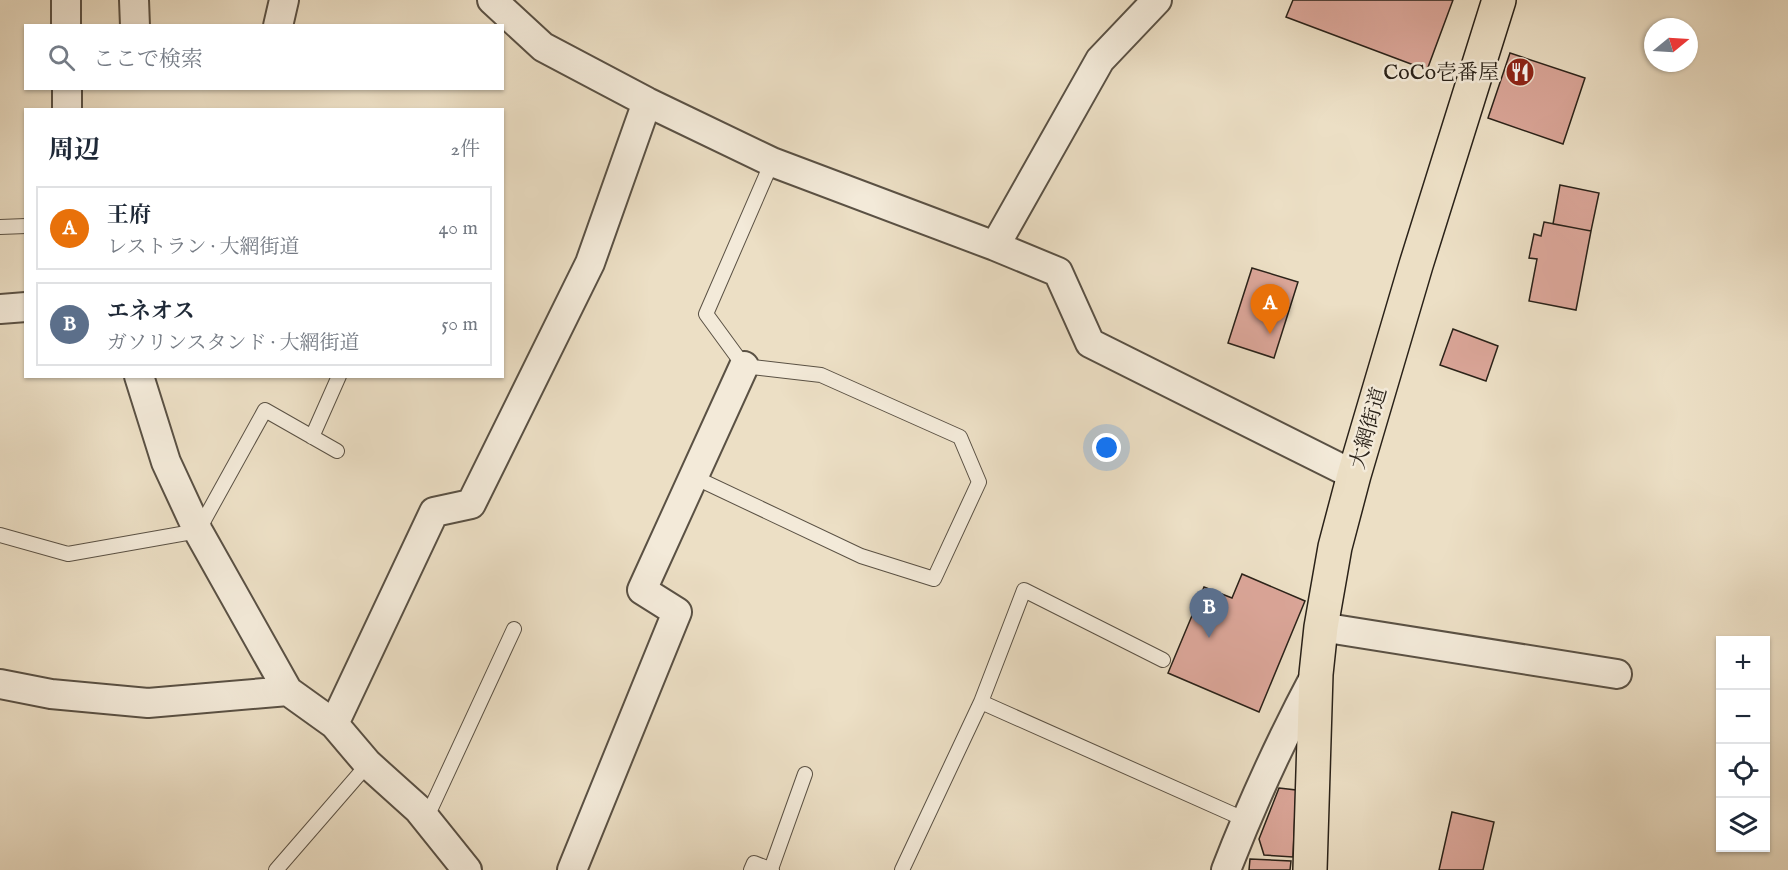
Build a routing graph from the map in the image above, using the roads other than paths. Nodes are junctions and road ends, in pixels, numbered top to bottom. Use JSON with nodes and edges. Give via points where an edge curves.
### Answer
{"nodes":[{"id":1,"x":66,"y":0,"type":"edge"},
{"id":2,"x":134,"y":0,"type":"edge"},
{"id":3,"x":284,"y":0,"type":"edge"},
{"id":4,"x":492,"y":0,"type":"edge"},
{"id":5,"x":1157,"y":0,"type":"edge"},
{"id":6,"x":1499,"y":0,"type":"edge"},
{"id":7,"x":66,"y":24,"type":"edge"},
{"id":8,"x":135,"y":24,"type":"edge"},
{"id":9,"x":278,"y":24,"type":"edge"},
{"id":10,"x":67,"y":90,"type":"edge"},
{"id":11,"x":647,"y":102,"type":"junction"},
{"id":12,"x":68,"y":108,"type":"edge"},
{"id":13,"x":772,"y":162,"type":"junction"},
{"id":14,"x":24,"y":226,"type":"edge"},
{"id":15,"x":0,"y":227,"type":"edge"},
{"id":16,"x":995,"y":246,"type":"junction"},
{"id":17,"x":24,"y":307,"type":"edge"},
{"id":18,"x":0,"y":309,"type":"edge"},
{"id":19,"x":744,"y":366,"type":"junction"},
{"id":20,"x":140,"y":378,"type":"edge"},
{"id":21,"x":338,"y":378,"type":"edge"},
{"id":22,"x":312,"y":437,"type":"junction"},
{"id":23,"x":337,"y":451,"type":"dead end"},
{"id":24,"x":1354,"y":476,"type":"junction"},
{"id":25,"x":694,"y":477,"type":"junction"},
{"id":26,"x":198,"y":531,"type":"junction"},
{"id":27,"x":0,"y":535,"type":"edge"},
{"id":28,"x":1321,"y":627,"type":"junction"},
{"id":29,"x":514,"y":628,"type":"dead end"},
{"id":30,"x":1163,"y":660,"type":"dead end"},
{"id":31,"x":1316,"y":674,"type":"junction"},
{"id":32,"x":1617,"y":674,"type":"dead end"},
{"id":33,"x":0,"y":684,"type":"edge"},
{"id":34,"x":288,"y":691,"type":"junction"},
{"id":35,"x":981,"y":702,"type":"junction"},
{"id":36,"x":334,"y":724,"type":"junction"},
{"id":37,"x":368,"y":764,"type":"junction"},
{"id":38,"x":805,"y":774,"type":"dead end"},
{"id":39,"x":426,"y":819,"type":"junction"},
{"id":40,"x":1246,"y":819,"type":"junction"},
{"id":41,"x":276,"y":870,"type":"edge"},
{"id":42,"x":467,"y":870,"type":"edge"},
{"id":43,"x":572,"y":870,"type":"edge"},
{"id":44,"x":752,"y":870,"type":"edge"},
{"id":45,"x":771,"y":870,"type":"edge"},
{"id":46,"x":902,"y":870,"type":"edge"},
{"id":47,"x":1226,"y":870,"type":"edge"},
{"id":48,"x":1310,"y":870,"type":"edge"}],
"edges":[{"from":1,"to":7,"type":"street"},
{"from":2,"to":8,"type":"street"},
{"from":3,"to":9,"type":"street"},
{"from":4,"to":11,"type":"street","via":[[543,47]]},
{"from":5,"to":16,"type":"street","via":[[1100,60]]},
{"from":6,"to":24,"type":"main road","name":"大網街道"},
{"from":10,"to":12,"type":"street"},
{"from":11,"to":13,"type":"street"},
{"from":11,"to":36,"type":"street","via":[[590,263],[471,504],[434,512]]},
{"from":13,"to":16,"type":"street"},
{"from":13,"to":19,"type":"lane","via":[[706,314]]},
{"from":14,"to":15,"type":"lane"},
{"from":16,"to":24,"type":"street","via":[[1058,272],[1090,343]]},
{"from":17,"to":18,"type":"street"},
{"from":19,"to":25,"type":"street"},
{"from":19,"to":25,"type":"lane","via":[[821,375],[960,437],[980,482],[934,579],[861,556]]},
{"from":20,"to":26,"type":"street","via":[[166,462]]},
{"from":21,"to":22,"type":"lane"},
{"from":22,"to":23,"type":"lane"},
{"from":22,"to":26,"type":"lane","via":[[266,410]]},
{"from":24,"to":28,"type":"main road","name":"大網街道","via":[[1335,547]]},
{"from":25,"to":43,"type":"street","via":[[642,591],[677,612]]},
{"from":26,"to":27,"type":"lane","via":[[68,554]]},
{"from":26,"to":34,"type":"street"},
{"from":28,"to":31,"type":"main road","name":"大網街道"},
{"from":28,"to":32,"type":"street"},
{"from":29,"to":39,"type":"lane"},
{"from":30,"to":35,"type":"lane","via":[[1024,590]]},
{"from":31,"to":40,"type":"street"},
{"from":31,"to":48,"type":"main road","name":"大網街道"},
{"from":33,"to":34,"type":"street","via":[[51,694],[148,703]]},
{"from":34,"to":36,"type":"street"},
{"from":35,"to":40,"type":"lane"},
{"from":35,"to":46,"type":"lane"},
{"from":36,"to":37,"type":"street"},
{"from":37,"to":39,"type":"street"},
{"from":37,"to":41,"type":"lane"},
{"from":38,"to":45,"type":"lane"},
{"from":39,"to":42,"type":"street"},
{"from":40,"to":47,"type":"street"},
{"from":44,"to":45,"type":"lane","via":[[754,863]]}]}
